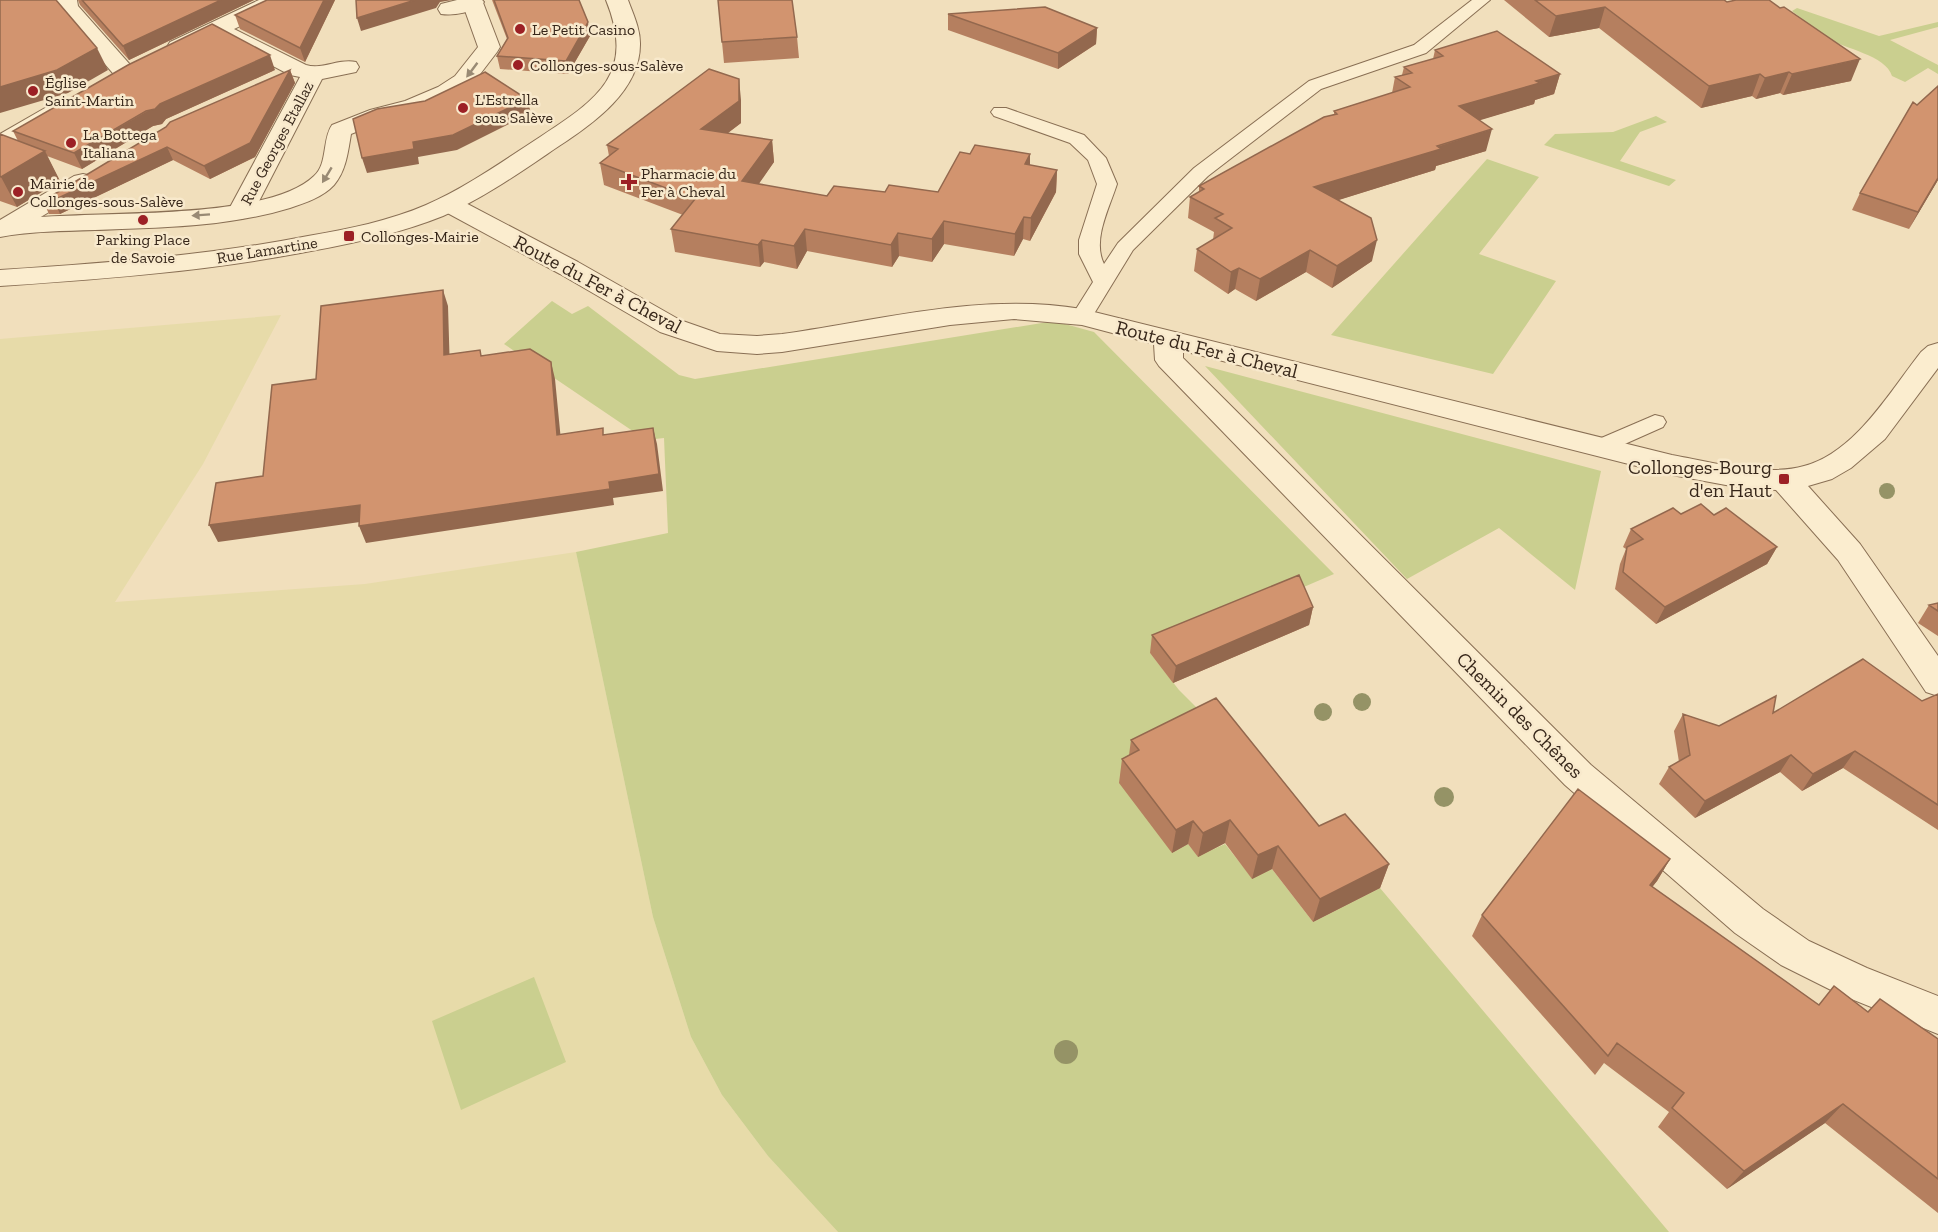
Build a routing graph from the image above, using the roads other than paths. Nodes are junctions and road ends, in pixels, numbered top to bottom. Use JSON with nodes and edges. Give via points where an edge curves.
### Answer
{"nodes":[{"id":1,"x":66,"y":0,"type":"edge"},
{"id":2,"x":276,"y":0,"type":"edge"},
{"id":3,"x":617,"y":0,"type":"edge"},
{"id":4,"x":1482,"y":0,"type":"edge"},
{"id":5,"x":464,"y":4,"type":"edge"},
{"id":6,"x":217,"y":27,"type":"junction"},
{"id":7,"x":348,"y":67,"type":"dead end"},
{"id":8,"x":125,"y":73,"type":"junction"},
{"id":9,"x":296,"y":74,"type":"junction"},
{"id":10,"x":105,"y":84,"type":"edge"},
{"id":11,"x":75,"y":101,"type":"edge"},
{"id":12,"x":999,"y":112,"type":"dead end"},
{"id":13,"x":7,"y":149,"type":"edge"},
{"id":14,"x":52,"y":168,"type":"edge"},
{"id":15,"x":449,"y":204,"type":"junction"},
{"id":16,"x":242,"y":211,"type":"junction"},
{"id":17,"x":4,"y":228,"type":"edge"},
{"id":18,"x":0,"y":278,"type":"edge"},
{"id":19,"x":1104,"y":284,"type":"junction"},
{"id":20,"x":1082,"y":317,"type":"junction"},
{"id":21,"x":1167,"y":339,"type":"junction"},
{"id":22,"x":1938,"y":352,"type":"edge"},
{"id":23,"x":1655,"y":422,"type":"dead end"},
{"id":24,"x":1600,"y":447,"type":"junction"},
{"id":25,"x":1784,"y":479,"type":"junction"},
{"id":26,"x":1938,"y":683,"type":"edge"},
{"id":27,"x":1938,"y":1015,"type":"edge"}],
"edges":[{"from":1,"to":8,"type":"street"},
{"from":2,"to":6,"type":"street"},
{"from":3,"to":15,"type":"street","name":"Rue Lamartine","via":[[631,36],[630,48],[624,71],[606,97],[572,126]]},
{"from":4,"to":19,"type":"lane","via":[[1420,48],[1315,85],[1200,172],[1125,247]]},
{"from":5,"to":16,"type":"street","one_way":true,"via":[[489,46],[463,81],[413,106],[349,123],[340,130],[331,172],[317,188],[276,205]]},
{"from":6,"to":8,"type":"street"},
{"from":6,"to":9,"type":"street","name":"Rue Georges Etallaz"},
{"from":7,"to":9,"type":"street"},
{"from":8,"to":10,"type":"street"},
{"from":9,"to":16,"type":"street","name":"Rue Georges Etallaz"},
{"from":11,"to":13,"type":"street"},
{"from":12,"to":19,"type":"lane","via":[[1077,139],[1097,158],[1107,184],[1089,240],[1089,254]]},
{"from":14,"to":17,"type":"street","via":[[94,174]]},
{"from":15,"to":18,"type":"street","name":"Rue Lamartine","via":[[369,231],[304,245],[141,268]]},
{"from":15,"to":20,"type":"street","name":"Route du Fer à Cheval","via":[[670,326],[717,342],[782,343],[998,310]]},
{"from":16,"to":17,"type":"street","one_way":true},
{"from":19,"to":20,"type":"lane"},
{"from":20,"to":21,"type":"street","name":"Route du Fer à Cheval"},
{"from":21,"to":24,"type":"street","name":"Route du Fer à Cheval"},
{"from":21,"to":27,"type":"street","name":"Chemin des Chênes","via":[[1169,360],[1578,775],[1749,921],[1795,953]]},
{"from":22,"to":25,"type":"street","name":"Route du Fer à Cheval","via":[[1881,424],[1850,453],[1812,475]]},
{"from":23,"to":24,"type":"lane"},
{"from":24,"to":25,"type":"street","name":"Route du Fer à Cheval","via":[[1708,472]]},
{"from":25,"to":26,"type":"street","via":[[1849,552]]}]}
